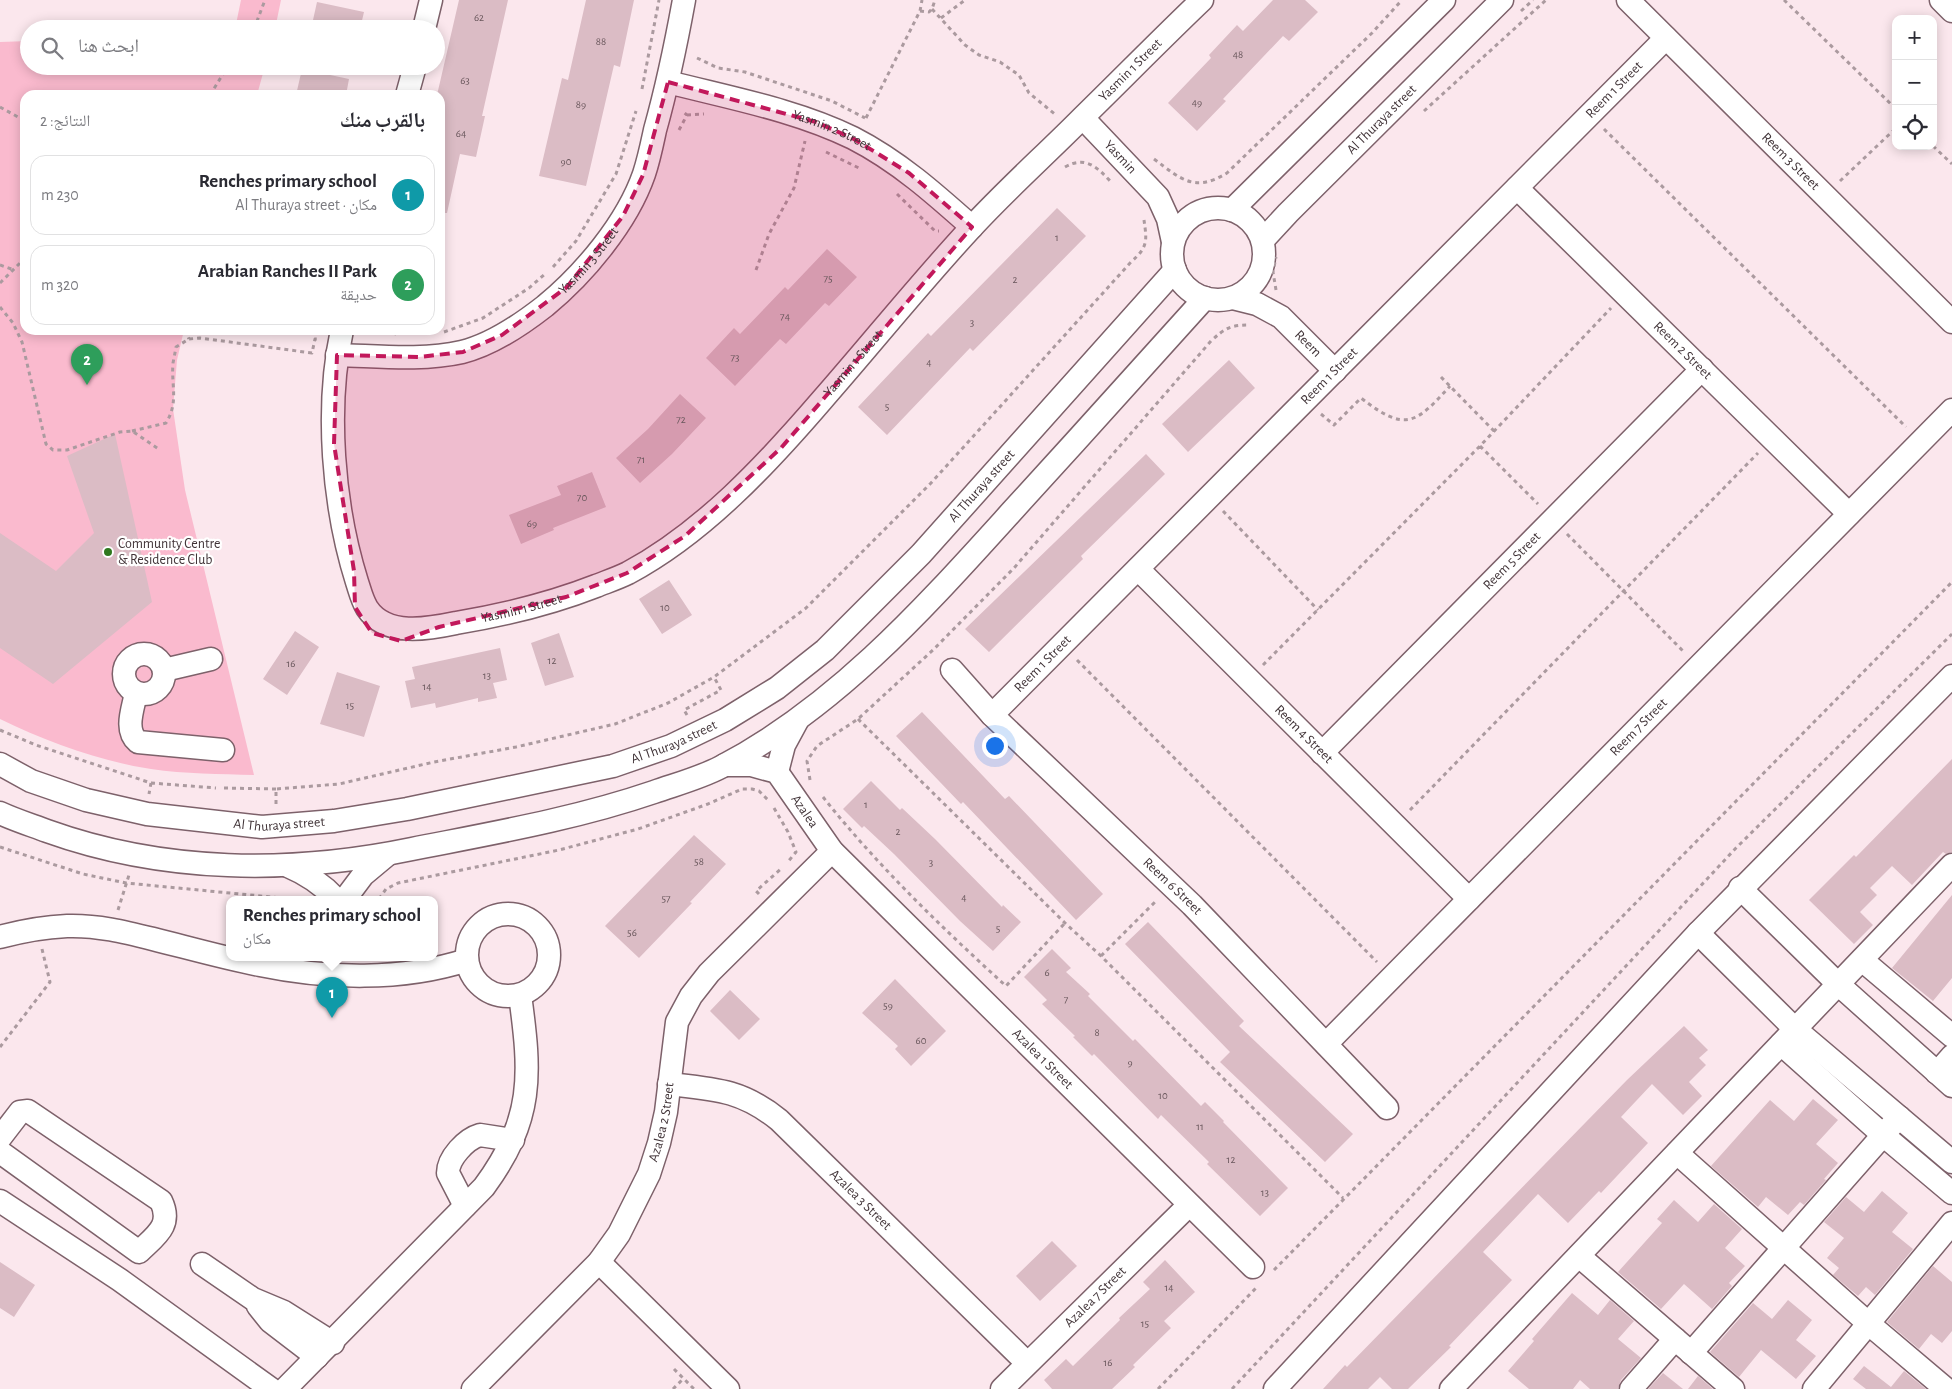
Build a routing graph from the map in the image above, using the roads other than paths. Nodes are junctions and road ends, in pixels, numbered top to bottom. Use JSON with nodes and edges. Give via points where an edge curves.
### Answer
{"nodes":[{"id":1,"x":430,"y":0,"type":"edge"},
{"id":2,"x":684,"y":0,"type":"edge"},
{"id":3,"x":1202,"y":0,"type":"edge"},
{"id":4,"x":1444,"y":0,"type":"edge"},
{"id":5,"x":1502,"y":0,"type":"edge"},
{"id":6,"x":1628,"y":0,"type":"edge"},
{"id":7,"x":1942,"y":0,"type":"edge"},
{"id":8,"x":1952,"y":10,"type":"edge"},
{"id":9,"x":426,"y":20,"type":"edge"},
{"id":10,"x":1666,"y":38,"type":"junction"},
{"id":11,"x":413,"y":75,"type":"edge"},
{"id":12,"x":668,"y":82,"type":"junction"},
{"id":13,"x":409,"y":90,"type":"edge"},
{"id":14,"x":1073,"y":113,"type":"junction"},
{"id":15,"x":1517,"y":188,"type":"junction"},
{"id":16,"x":1158,"y":197,"type":"junction"},
{"id":17,"x":1206,"y":209,"type":"junction"},
{"id":18,"x":1232,"y":210,"type":"junction"},
{"id":19,"x":972,"y":227,"type":"junction"},
{"id":20,"x":1173,"y":242,"type":"junction"},
{"id":21,"x":1268,"y":251,"type":"junction"},
{"id":22,"x":1175,"y":270,"type":"junction"},
{"id":23,"x":1205,"y":298,"type":"junction"},
{"id":24,"x":1233,"y":298,"type":"junction"},
{"id":25,"x":1281,"y":317,"type":"junction"},
{"id":26,"x":1952,"y":322,"type":"edge"},
{"id":27,"x":340,"y":342,"type":"edge"},
{"id":28,"x":1702,"y":369,"type":"junction"},
{"id":29,"x":1335,"y":371,"type":"junction"},
{"id":30,"x":1952,"y":410,"type":"edge"},
{"id":31,"x":1849,"y":514,"type":"junction"},
{"id":32,"x":1138,"y":569,"type":"junction"},
{"id":33,"x":211,"y":659,"type":"dead end"},
{"id":34,"x":164,"y":670,"type":"junction"},
{"id":35,"x":952,"y":670,"type":"dead end"},
{"id":36,"x":1952,"y":676,"type":"edge"},
{"id":37,"x":136,"y":693,"type":"junction"},
{"id":38,"x":992,"y":716,"type":"junction"},
{"id":39,"x":796,"y":721,"type":"junction"},
{"id":40,"x":223,"y":750,"type":"dead end"},
{"id":41,"x":1322,"y":753,"type":"junction"},
{"id":42,"x":0,"y":764,"type":"edge"},
{"id":43,"x":724,"y":765,"type":"junction"},
{"id":44,"x":777,"y":772,"type":"junction"},
{"id":45,"x":0,"y":813,"type":"edge"},
{"id":46,"x":832,"y":851,"type":"junction"},
{"id":47,"x":388,"y":854,"type":"junction"},
{"id":48,"x":285,"y":865,"type":"junction"},
{"id":49,"x":1952,"y":865,"type":"edge"},
{"id":50,"x":1740,"y":888,"type":"junction"},
{"id":51,"x":333,"y":896,"type":"edge"},
{"id":52,"x":347,"y":896,"type":"edge"},
{"id":53,"x":1469,"y":899,"type":"junction"},
{"id":54,"x":1698,"y":932,"type":"junction"},
{"id":55,"x":0,"y":936,"type":"edge"},
{"id":56,"x":226,"y":957,"type":"edge"},
{"id":57,"x":467,"y":960,"type":"junction"},
{"id":58,"x":1862,"y":960,"type":"junction"},
{"id":59,"x":241,"y":961,"type":"edge"},
{"id":60,"x":344,"y":966,"type":"edge"},
{"id":61,"x":1838,"y":984,"type":"junction"},
{"id":62,"x":520,"y":995,"type":"junction"},
{"id":63,"x":1788,"y":1036,"type":"junction"},
{"id":64,"x":1952,"y":1036,"type":"edge"},
{"id":65,"x":1326,"y":1044,"type":"junction"},
{"id":66,"x":1952,"y":1056,"type":"edge"},
{"id":67,"x":1945,"y":1080,"type":"edge"},
{"id":68,"x":669,"y":1084,"type":"junction"},
{"id":69,"x":1387,"y":1108,"type":"dead end"},
{"id":70,"x":1899,"y":1116,"type":"junction"},
{"id":71,"x":1883,"y":1135,"type":"junction"},
{"id":72,"x":0,"y":1140,"type":"edge"},
{"id":73,"x":513,"y":1140,"type":"junction"},
{"id":74,"x":1677,"y":1153,"type":"junction"},
{"id":75,"x":1952,"y":1162,"type":"edge"},
{"id":76,"x":1952,"y":1194,"type":"edge"},
{"id":77,"x":0,"y":1202,"type":"edge"},
{"id":78,"x":1189,"y":1205,"type":"junction"},
{"id":79,"x":465,"y":1206,"type":"junction"},
{"id":80,"x":1952,"y":1223,"type":"edge"},
{"id":81,"x":1784,"y":1247,"type":"junction"},
{"id":82,"x":139,"y":1252,"type":"junction"},
{"id":83,"x":1579,"y":1256,"type":"junction"},
{"id":84,"x":599,"y":1262,"type":"junction"},
{"id":85,"x":202,"y":1264,"type":"dead end"},
{"id":86,"x":1261,"y":1275,"type":"road end"},
{"id":87,"x":120,"y":1280,"type":"junction"},
{"id":88,"x":1869,"y":1324,"type":"junction"},
{"id":89,"x":1683,"y":1346,"type":"junction"},
{"id":90,"x":325,"y":1350,"type":"junction"},
{"id":91,"x":1027,"y":1363,"type":"junction"},
{"id":92,"x":271,"y":1389,"type":"edge"},
{"id":93,"x":285,"y":1389,"type":"edge"},
{"id":94,"x":473,"y":1389,"type":"edge"},
{"id":95,"x":728,"y":1389,"type":"edge"},
{"id":96,"x":1002,"y":1389,"type":"edge"},
{"id":97,"x":1275,"y":1389,"type":"edge"},
{"id":98,"x":1451,"y":1389,"type":"edge"},
{"id":99,"x":1631,"y":1389,"type":"edge"},
{"id":100,"x":1733,"y":1389,"type":"edge"},
{"id":101,"x":1814,"y":1389,"type":"edge"},
{"id":102,"x":1946,"y":1389,"type":"edge"}],
"edges":[{"from":1,"to":9,"type":"street"},
{"from":2,"to":12,"type":"street","name":"Yasmin 3 Street"},
{"from":3,"to":14,"type":"street","name":"Yasmin 1 Street"},
{"from":4,"to":18,"type":"street"},
{"from":5,"to":21,"type":"street","name":"Al Thuraya street","via":[[1288,213]]},
{"from":6,"to":10,"type":"street","name":"Reem 3 Street"},
{"from":7,"to":8,"type":"street"},
{"from":10,"to":15,"type":"street","name":"Reem 1 Street"},
{"from":10,"to":26,"type":"street","name":"Reem 3 Street"},
{"from":11,"to":13,"type":"street"},
{"from":12,"to":19,"type":"street","name":"Yasmin 2 Street","via":[[816,122],[865,145],[909,173]]},
{"from":12,"to":27,"type":"street","name":"Yasmin 3 Street","via":[[643,175],[623,216],[594,258],[568,287],[533,315],[502,336],[463,352],[419,357]]},
{"from":14,"to":16,"type":"street","name":"Yasmin"},
{"from":14,"to":19,"type":"street","name":"Yasmin 1 Street"},
{"from":15,"to":28,"type":"street","name":"Reem 2 Street"},
{"from":15,"to":29,"type":"street","name":"Reem 1 Street"},
{"from":16,"to":17,"type":"street","name":"Yasmin","via":[[1182,206]]},
{"from":16,"to":20,"type":"street","name":"Yasmin","via":[[1168,219]]},
{"from":17,"to":18,"type":"street"},
{"from":17,"to":20,"type":"street","via":[[1185,221]]},
{"from":18,"to":21,"type":"street","via":[[1246,216],[1256,227]]},
{"from":19,"to":27,"type":"street","name":"Yasmin 1 Street","via":[[781,448],[685,536],[627,573],[566,597],[508,614],[439,627],[401,641],[386,639],[372,632],[361,622],[355,607],[354,571],[343,521],[334,444],[334,401]]},
{"from":20,"to":22,"type":"street"},
{"from":21,"to":24,"type":"street","via":[[1258,279]]},
{"from":21,"to":25,"type":"street","name":"Reem","via":[[1268,291]]},
{"from":22,"to":23,"type":"street","via":[[1182,283]]},
{"from":22,"to":42,"type":"street","name":"Al Thuraya street","via":[[921,554],[825,650],[777,688],[726,720],[671,746],[613,766],[417,807],[343,820],[262,826],[147,814],[86,800],[30,781]]},
{"from":23,"to":24,"type":"street"},
{"from":23,"to":39,"type":"street","via":[[949,581],[856,673]]},
{"from":24,"to":25,"type":"street","name":"Reem","via":[[1256,304]]},
{"from":25,"to":29,"type":"street","name":"Reem"},
{"from":28,"to":31,"type":"street","name":"Reem 2 Street"},
{"from":28,"to":41,"type":"street","name":"Reem 5 Street"},
{"from":29,"to":32,"type":"street","name":"Reem 1 Street"},
{"from":30,"to":31,"type":"street","name":"Reem 7 Street"},
{"from":31,"to":53,"type":"street","name":"Reem 7 Street"},
{"from":32,"to":38,"type":"street","name":"Reem 1 Street"},
{"from":32,"to":41,"type":"street","name":"Reem 4 Street"},
{"from":33,"to":34,"type":"street"},
{"from":34,"to":37,"type":"street","via":[[157,690],[143,695]]},
{"from":34,"to":37,"type":"street","via":[[161,663],[148,654],[134,656],[124,668],[123,676],[125,683]]},
{"from":35,"to":38,"type":"street","name":"Reem 6 Street"},
{"from":36,"to":50,"type":"street"},
{"from":37,"to":40,"type":"street","via":[[130,730],[138,742]]},
{"from":38,"to":65,"type":"street","name":"Reem 6 Street","via":[[1192,905]]},
{"from":39,"to":43,"type":"street"},
{"from":39,"to":44,"type":"street","via":[[784,745]]},
{"from":41,"to":53,"type":"street","name":"Reem 4 Street"},
{"from":43,"to":44,"type":"street","via":[[751,765]]},
{"from":43,"to":47,"type":"street","via":[[691,780],[567,818]]},
{"from":44,"to":46,"type":"street","name":"Azalea"},
{"from":45,"to":48,"type":"street","via":[[73,840],[138,856],[212,865]]},
{"from":46,"to":68,"type":"street","name":"Azalea 2 Street","via":[[691,996],[678,1022]]},
{"from":46,"to":78,"type":"street","name":"Azalea 1 Street"},
{"from":47,"to":48,"type":"street","via":[[337,862]]},
{"from":47,"to":52,"type":"street","via":[[363,875]]},
{"from":48,"to":51,"type":"street","via":[[317,881]]},
{"from":49,"to":58,"type":"street"},
{"from":50,"to":54,"type":"street"},
{"from":50,"to":61,"type":"street"},
{"from":53,"to":65,"type":"street","name":"Reem 7 Street"},
{"from":54,"to":63,"type":"street"},
{"from":54,"to":97,"type":"street"},
{"from":55,"to":56,"type":"street","via":[[68,926],[114,930]]},
{"from":57,"to":60,"type":"street","via":[[410,973]]},
{"from":57,"to":62,"type":"street","via":[[472,977],[485,990],[502,996]]},
{"from":57,"to":62,"type":"street","via":[[472,935],[490,917],[507,913],[524,916],[538,926],[547,940],[550,957],[545,973],[535,987]]},
{"from":58,"to":61,"type":"street"},
{"from":58,"to":64,"type":"street"},
{"from":59,"to":60,"type":"street","via":[[289,970]]},
{"from":61,"to":63,"type":"street"},
{"from":61,"to":67,"type":"street"},
{"from":62,"to":73,"type":"street","via":[[528,1072],[524,1106]]},
{"from":63,"to":70,"type":"street"},
{"from":63,"to":71,"type":"street"},
{"from":63,"to":74,"type":"street"},
{"from":65,"to":69,"type":"street","name":"Reem 6 Street"},
{"from":66,"to":67,"type":"street"},
{"from":68,"to":84,"type":"street","name":"Azalea 2 Street","via":[[649,1174],[619,1234]]},
{"from":68,"to":91,"type":"street","name":"Azalea 3 Street","via":[[727,1091],[764,1107]]},
{"from":70,"to":71,"type":"street"},
{"from":70,"to":75,"type":"street"},
{"from":71,"to":76,"type":"street"},
{"from":71,"to":81,"type":"street"},
{"from":72,"to":82,"type":"street"},
{"from":72,"to":82,"type":"street","via":[[20,1112],[28,1111],[161,1201],[166,1221]]},
{"from":73,"to":79,"type":"street","via":[[484,1187]]},
{"from":73,"to":79,"type":"street","via":[[475,1137],[453,1158],[448,1173]]},
{"from":74,"to":81,"type":"street"},
{"from":74,"to":83,"type":"street"},
{"from":77,"to":87,"type":"street"},
{"from":78,"to":86,"type":"street","name":"Azalea 1 Street"},
{"from":78,"to":91,"type":"street","name":"Azalea 7 Street"},
{"from":79,"to":90,"type":"street"},
{"from":80,"to":88,"type":"street"},
{"from":81,"to":88,"type":"street"},
{"from":81,"to":89,"type":"street"},
{"from":82,"to":87,"type":"street"},
{"from":83,"to":89,"type":"street"},
{"from":83,"to":98,"type":"street"},
{"from":84,"to":94,"type":"street","name":"Azalea 2 Street"},
{"from":84,"to":95,"type":"street"},
{"from":85,"to":90,"type":"street","via":[[253,1299],[270,1321]]},
{"from":87,"to":92,"type":"street"},
{"from":88,"to":101,"type":"street"},
{"from":88,"to":102,"type":"street"},
{"from":89,"to":99,"type":"street"},
{"from":89,"to":100,"type":"street"},
{"from":90,"to":93,"type":"street"},
{"from":91,"to":96,"type":"street","name":"Azalea 7 Street"}]}
